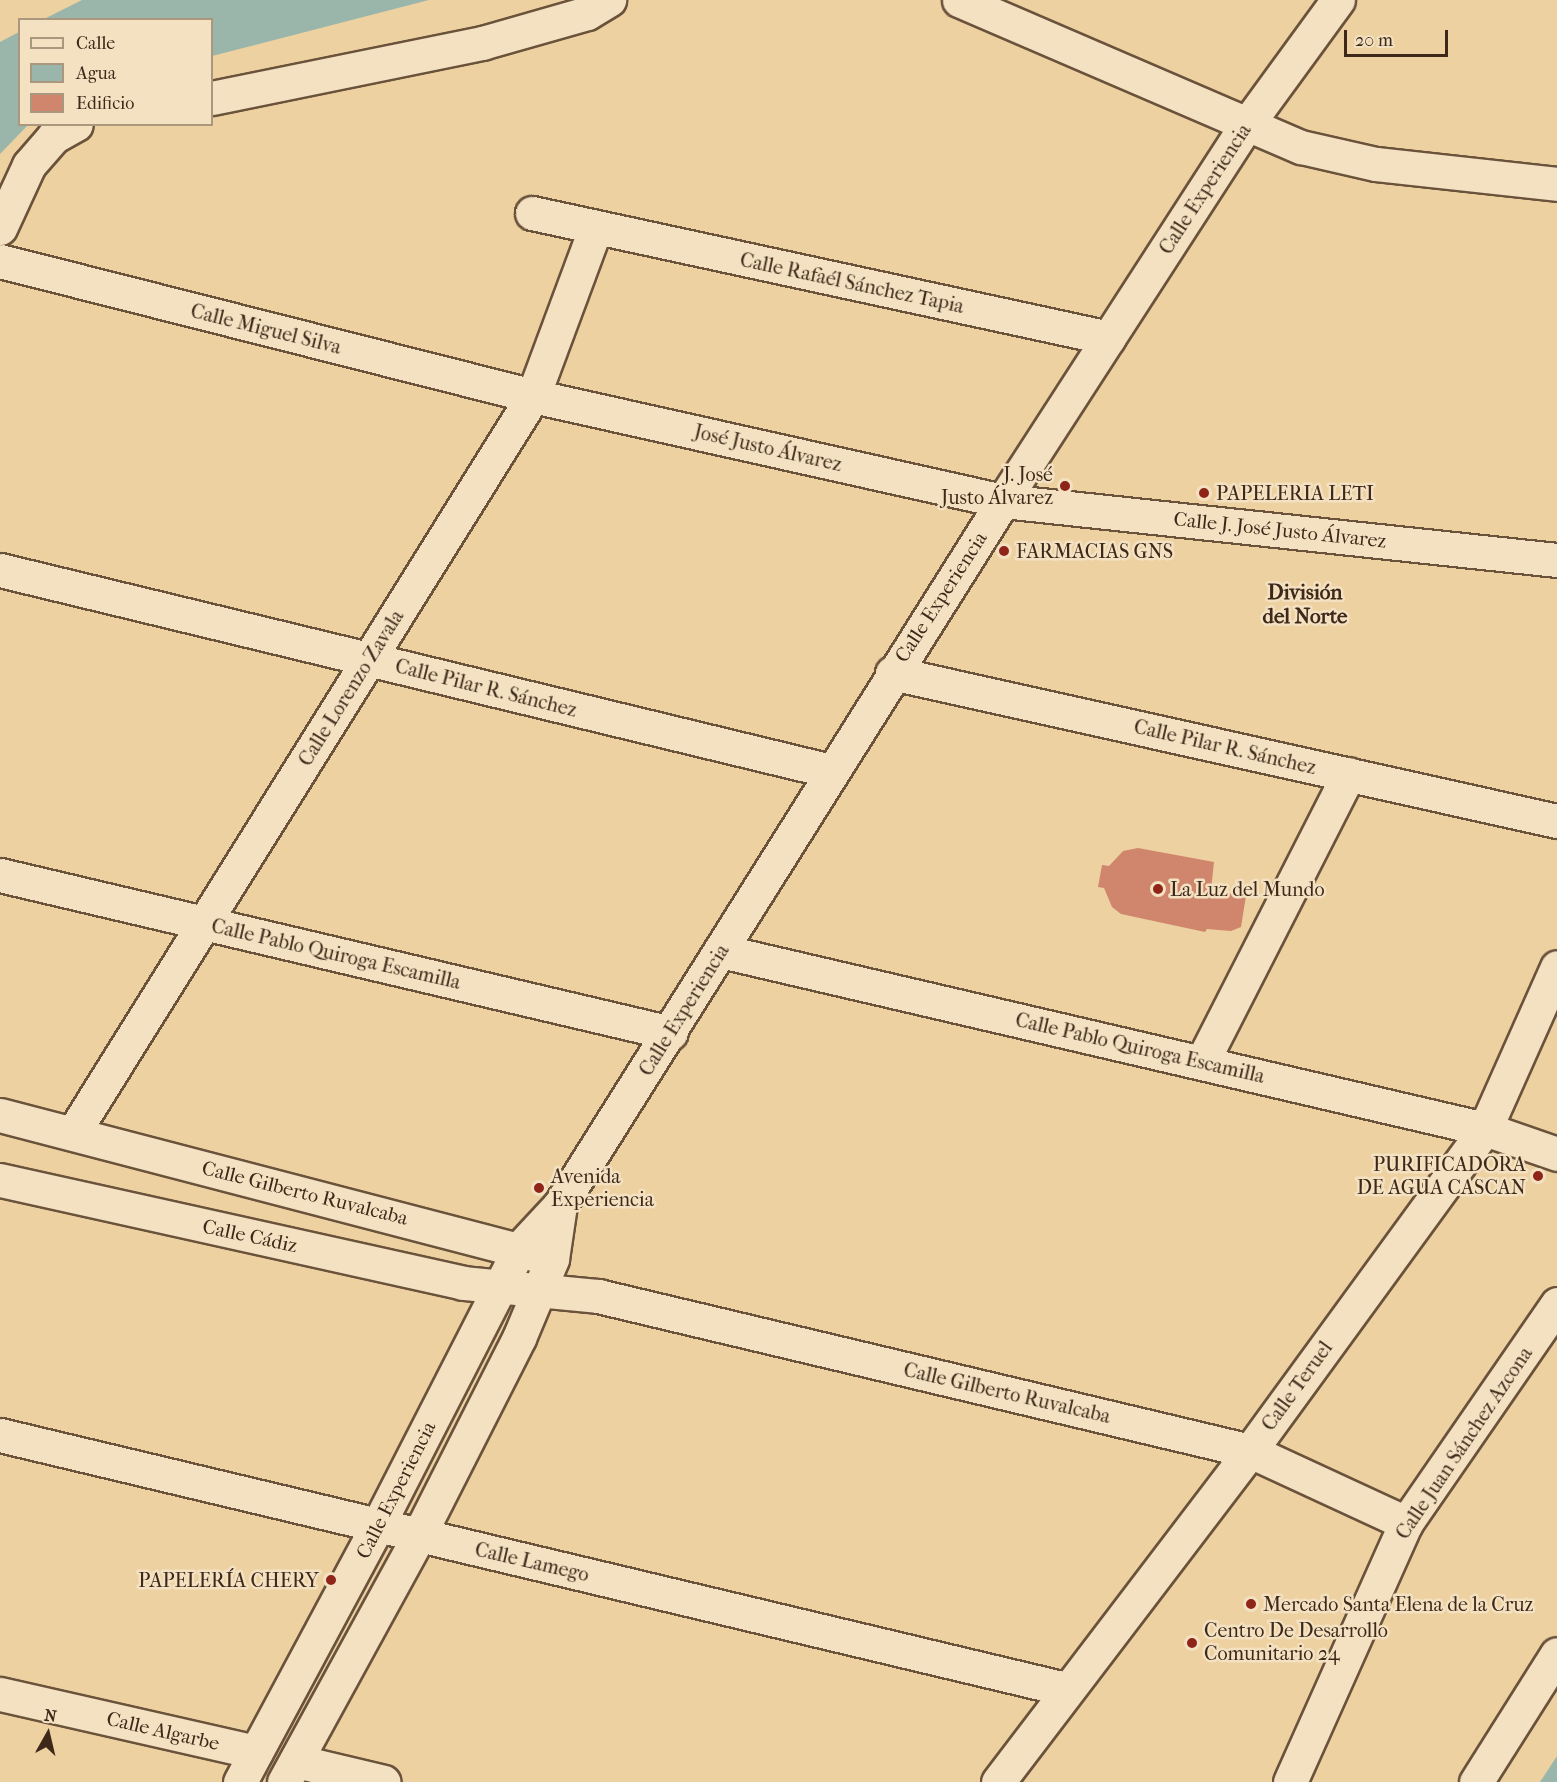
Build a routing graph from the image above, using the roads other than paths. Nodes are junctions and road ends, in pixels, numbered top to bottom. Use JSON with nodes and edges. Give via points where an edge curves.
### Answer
{"nodes":[{"id":1,"x":609,"y":0,"type":"edge"},
{"id":2,"x":959,"y":0,"type":"edge"},
{"id":3,"x":1338,"y":0,"type":"edge"},
{"id":4,"x":213,"y":98,"type":"edge"},
{"id":5,"x":72,"y":126,"type":"edge"},
{"id":6,"x":1246,"y":126,"type":"junction"},
{"id":7,"x":1557,"y":184,"type":"edge"},
{"id":8,"x":532,"y":213,"type":"dead end"},
{"id":9,"x":596,"y":227,"type":"junction"},
{"id":10,"x":0,"y":228,"type":"edge"},
{"id":11,"x":0,"y":261,"type":"edge"},
{"id":12,"x":1109,"y":338,"type":"junction"},
{"id":13,"x":533,"y":396,"type":"junction"},
{"id":14,"x":1003,"y":501,"type":"junction"},
{"id":15,"x":1557,"y":560,"type":"edge"},
{"id":16,"x":0,"y":570,"type":"edge"},
{"id":17,"x":369,"y":660,"type":"junction"},
{"id":18,"x":892,"y":673,"type":"junction"},
{"id":19,"x":831,"y":771,"type":"junction"},
{"id":20,"x":1349,"y":774,"type":"junction"},
{"id":21,"x":1557,"y":820,"type":"edge"},
{"id":22,"x":0,"y":875,"type":"edge"},
{"id":23,"x":204,"y":923,"type":"junction"},
{"id":24,"x":721,"y":951,"type":"junction"},
{"id":25,"x":1557,"y":967,"type":"edge"},
{"id":26,"x":671,"y":1033,"type":"junction"},
{"id":27,"x":1202,"y":1062,"type":"junction"},
{"id":28,"x":0,"y":1115,"type":"edge"},
{"id":29,"x":1485,"y":1129,"type":"junction"},
{"id":30,"x":73,"y":1133,"type":"junction"},
{"id":31,"x":1557,"y":1154,"type":"edge"},
{"id":32,"x":0,"y":1180,"type":"edge"},
{"id":33,"x":560,"y":1205,"type":"junction"},
{"id":34,"x":520,"y":1248,"type":"junction"},
{"id":35,"x":552,"y":1259,"type":"junction"},
{"id":36,"x":501,"y":1287,"type":"junction"},
{"id":37,"x":538,"y":1292,"type":"junction"},
{"id":38,"x":598,"y":1296,"type":"junction"},
{"id":39,"x":1557,"y":1304,"type":"edge"},
{"id":40,"x":0,"y":1435,"type":"edge"},
{"id":41,"x":1250,"y":1451,"type":"junction"},
{"id":42,"x":1406,"y":1522,"type":"junction"},
{"id":43,"x":378,"y":1526,"type":"junction"},
{"id":44,"x":419,"y":1535,"type":"junction"},
{"id":45,"x":1557,"y":1654,"type":"edge"},
{"id":46,"x":1065,"y":1689,"type":"junction"},
{"id":47,"x":0,"y":1694,"type":"edge"},
{"id":48,"x":256,"y":1752,"type":"junction"},
{"id":49,"x":290,"y":1772,"type":"edge"},
{"id":50,"x":240,"y":1782,"type":"edge"},
{"id":51,"x":384,"y":1782,"type":"edge"},
{"id":52,"x":998,"y":1782,"type":"edge"},
{"id":53,"x":1290,"y":1782,"type":"edge"},
{"id":54,"x":1476,"y":1782,"type":"edge"}],
"edges":[{"from":1,"to":4,"type":"street","via":[[587,13],[482,43]]},
{"from":2,"to":6,"type":"street"},
{"from":3,"to":6,"type":"street","name":"Calle Experiencia"},
{"from":5,"to":10,"type":"street","via":[[53,137],[29,165]]},
{"from":6,"to":7,"type":"street","via":[[1301,147],[1376,164]]},
{"from":6,"to":12,"type":"street","name":"Calle Experiencia"},
{"from":8,"to":9,"type":"street","name":"Calle Rafaél Sánchez Tapia"},
{"from":9,"to":12,"type":"street","name":"Calle Rafaél Sánchez Tapia"},
{"from":9,"to":13,"type":"street","name":"Calle Lorenzo Zavala"},
{"from":11,"to":13,"type":"street","name":"Calle Miguel Silva"},
{"from":12,"to":14,"type":"street","name":"Calle Experiencia"},
{"from":13,"to":14,"type":"street","name":"José Justo Álvarez"},
{"from":13,"to":17,"type":"street","name":"Calle Lorenzo Zavala"},
{"from":14,"to":15,"type":"street","name":"Calle J. José Justo Álvarez"},
{"from":14,"to":18,"type":"street","name":"Calle Experiencia"},
{"from":16,"to":17,"type":"street","name":"Calle Pilar R. Sánchez"},
{"from":17,"to":19,"type":"street","name":"Calle Pilar R. Sánchez"},
{"from":17,"to":23,"type":"street","name":"Calle Lorenzo Zavala"},
{"from":18,"to":19,"type":"street","name":"Calle Experiencia"},
{"from":18,"to":20,"type":"street","name":"Calle Pilar R. Sánchez"},
{"from":19,"to":24,"type":"street","name":"Calle Experiencia"},
{"from":20,"to":21,"type":"street","name":"Calle Pilar R. Sánchez"},
{"from":20,"to":27,"type":"street"},
{"from":22,"to":23,"type":"street","name":"Calle Pablo Quiroga Escamilla"},
{"from":23,"to":26,"type":"street","name":"Calle Pablo Quiroga Escamilla"},
{"from":23,"to":30,"type":"street","name":"Calle Lorenzo Zavala"},
{"from":24,"to":26,"type":"street","name":"Calle Experiencia"},
{"from":24,"to":27,"type":"street","name":"Calle Pablo Quiroga Escamilla"},
{"from":25,"to":29,"type":"street","name":"Calle Teruel"},
{"from":26,"to":33,"type":"street","name":"Calle Experiencia"},
{"from":27,"to":29,"type":"street","name":"Calle Pablo Quiroga Escamilla"},
{"from":28,"to":30,"type":"street","name":"Calle Gilberto Ruvalcaba"},
{"from":29,"to":31,"type":"street","name":"Calle Pablo Quiroga Escamilla"},
{"from":29,"to":41,"type":"street","name":"Calle Teruel"},
{"from":30,"to":34,"type":"street","name":"Calle Gilberto Ruvalcaba"},
{"from":32,"to":36,"type":"street","name":"Calle Cádiz","via":[[463,1282]]},
{"from":33,"to":34,"type":"street","name":"Calle Experiencia"},
{"from":33,"to":35,"type":"street","name":"Calle Experiencia"},
{"from":34,"to":35,"type":"street","name":"Calle Gilberto Ruvalcaba"},
{"from":34,"to":36,"type":"street","name":"Calle Experiencia"},
{"from":35,"to":37,"type":"street","name":"Calle Experiencia"},
{"from":35,"to":38,"type":"street","name":"Calle Gilberto Ruvalcaba"},
{"from":36,"to":37,"type":"street","name":"Calle Cádiz"},
{"from":36,"to":43,"type":"street","name":"Calle Experiencia"},
{"from":37,"to":38,"type":"street","name":"Calle Gilberto Ruvalcaba"},
{"from":37,"to":44,"type":"street","name":"Calle Experiencia"},
{"from":38,"to":41,"type":"street","name":"Calle Gilberto Ruvalcaba"},
{"from":39,"to":42,"type":"street","name":"Calle Juan Sánchez Azcona"},
{"from":40,"to":43,"type":"street","name":"Calle Lamego"},
{"from":41,"to":42,"type":"street","name":"Calle Gilberto Ruvalcaba"},
{"from":41,"to":46,"type":"street","name":"Calle Teruel"},
{"from":42,"to":53,"type":"street","name":"Calle Juan Sánchez Azcona"},
{"from":43,"to":44,"type":"street","name":"Calle Lamego"},
{"from":43,"to":48,"type":"street","name":"Calle Experiencia"},
{"from":44,"to":46,"type":"street","name":"Calle Lamego"},
{"from":44,"to":49,"type":"street","name":"Calle Experiencia"},
{"from":45,"to":54,"type":"street"},
{"from":46,"to":52,"type":"street","name":"Calle Teruel"},
{"from":47,"to":48,"type":"street","name":"Calle Algarbe"},
{"from":48,"to":50,"type":"street","name":"Calle Experiencia"},
{"from":49,"to":51,"type":"street"}]}
